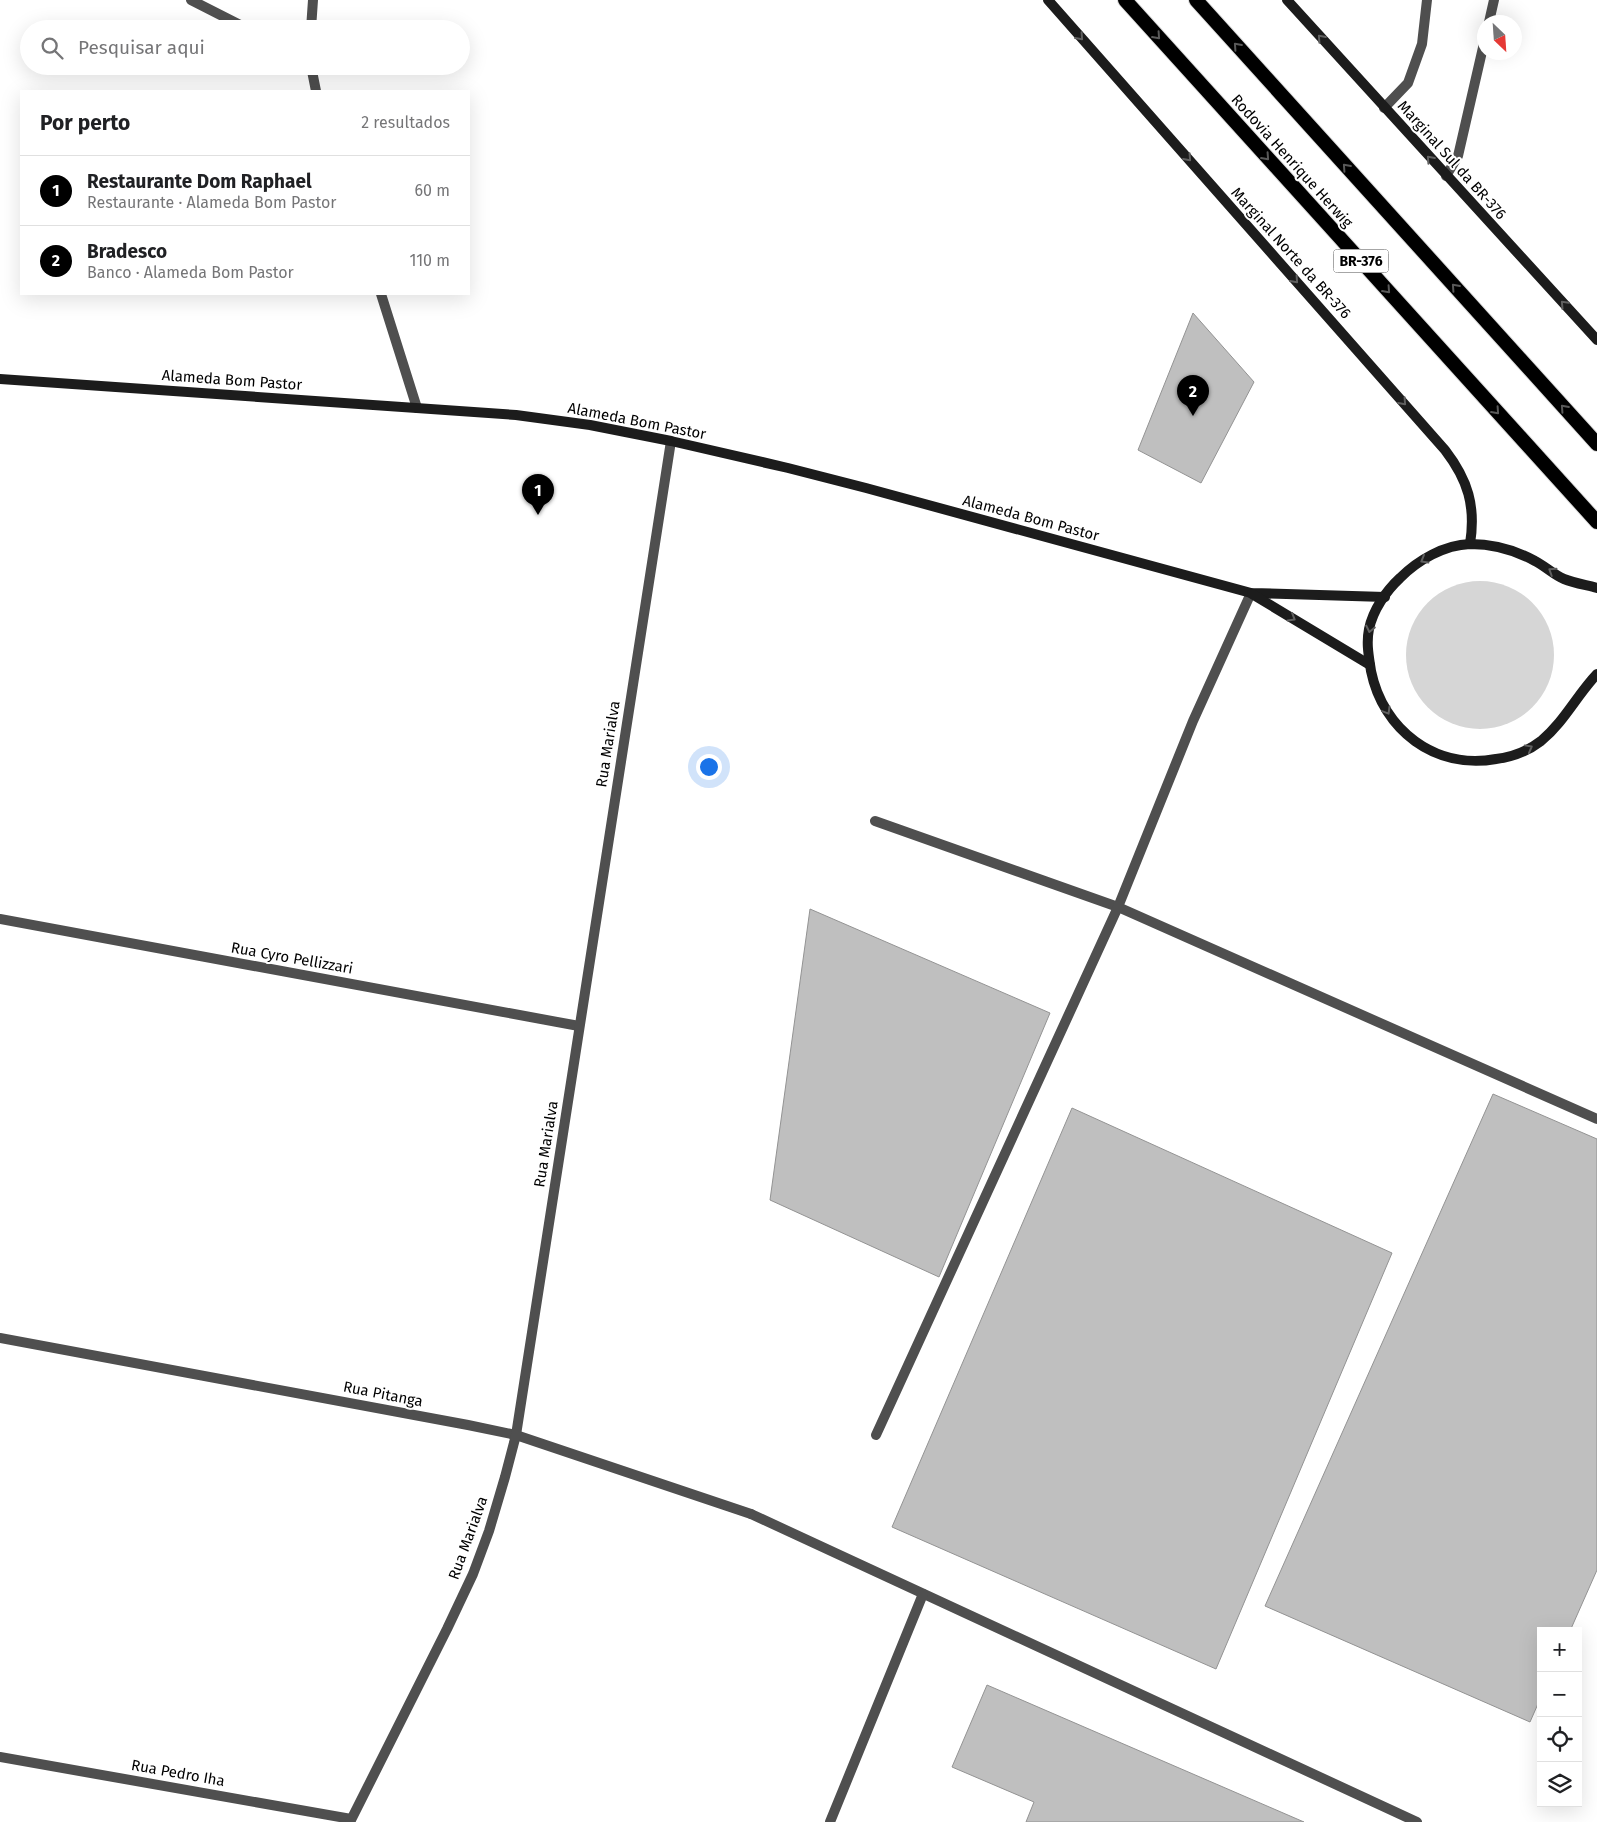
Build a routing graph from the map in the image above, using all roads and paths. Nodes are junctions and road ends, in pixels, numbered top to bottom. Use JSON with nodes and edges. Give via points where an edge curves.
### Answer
{"nodes":[{"id":1,"x":191,"y":0,"type":"edge"},
{"id":2,"x":313,"y":0,"type":"edge"},
{"id":3,"x":1048,"y":0,"type":"edge"},
{"id":4,"x":1125,"y":0,"type":"edge"},
{"id":5,"x":1196,"y":0,"type":"edge"},
{"id":6,"x":1287,"y":0,"type":"edge"},
{"id":7,"x":1427,"y":0,"type":"edge"},
{"id":8,"x":1494,"y":0,"type":"edge"},
{"id":9,"x":1491,"y":15,"type":"edge"},
{"id":10,"x":230,"y":20,"type":"edge"},
{"id":11,"x":312,"y":20,"type":"edge"},
{"id":12,"x":1480,"y":60,"type":"edge"},
{"id":13,"x":313,"y":75,"type":"edge"},
{"id":14,"x":316,"y":90,"type":"edge"},
{"id":15,"x":1384,"y":108,"type":"junction"},
{"id":16,"x":1446,"y":176,"type":"junction"},
{"id":17,"x":381,"y":295,"type":"edge"},
{"id":18,"x":1597,"y":340,"type":"edge"},
{"id":19,"x":0,"y":378,"type":"edge"},
{"id":20,"x":417,"y":408,"type":"junction"},
{"id":21,"x":670,"y":441,"type":"junction"},
{"id":22,"x":1597,"y":444,"type":"edge"},
{"id":23,"x":1597,"y":522,"type":"edge"},
{"id":24,"x":1470,"y":544,"type":"junction"},
{"id":25,"x":1597,"y":588,"type":"edge"},
{"id":26,"x":1251,"y":593,"type":"junction"},
{"id":27,"x":1385,"y":597,"type":"junction"},
{"id":28,"x":1370,"y":666,"type":"junction"},
{"id":29,"x":1597,"y":674,"type":"edge"},
{"id":30,"x":875,"y":820,"type":"dead end"},
{"id":31,"x":1118,"y":907,"type":"junction"},
{"id":32,"x":0,"y":919,"type":"edge"},
{"id":33,"x":580,"y":1026,"type":"junction"},
{"id":34,"x":1597,"y":1119,"type":"edge"},
{"id":35,"x":0,"y":1338,"type":"edge"},
{"id":36,"x":516,"y":1435,"type":"junction"},
{"id":37,"x":876,"y":1435,"type":"dead end"},
{"id":38,"x":923,"y":1594,"type":"junction"},
{"id":39,"x":0,"y":1757,"type":"edge"},
{"id":40,"x":351,"y":1820,"type":"edge"},
{"id":41,"x":830,"y":1822,"type":"edge"},
{"id":42,"x":1417,"y":1822,"type":"edge"}],
"edges":[{"from":1,"to":10,"type":"street"},
{"from":2,"to":11,"type":"street"},
{"from":3,"to":24,"type":"main road","name":"Marginal Norte da BR-376","one_way":true,"via":[[1445,450],[1464,478],[1469,494]]},
{"from":4,"to":23,"type":"highway","name":"Rodovia Henrique Herwig","number":"BR-376","one_way":true},
{"from":22,"to":5,"type":"highway","one_way":true},
{"from":15,"to":6,"type":"main road","name":"Marginal Sul da BR-376","one_way":true},
{"from":7,"to":15,"type":"street","via":[[1422,44],[1408,83]]},
{"from":8,"to":9,"type":"street"},
{"from":12,"to":16,"type":"street","via":[[1458,156]]},
{"from":13,"to":14,"type":"street"},
{"from":16,"to":15,"type":"main road","name":"Marginal Sul da BR-376","one_way":true},
{"from":18,"to":16,"type":"main road","name":"Marginal Sul da BR-376","one_way":true},
{"from":17,"to":20,"type":"street"},
{"from":19,"to":20,"type":"main road","name":"Alameda Bom Pastor"},
{"from":20,"to":21,"type":"main road","name":"Alameda Bom Pastor","via":[[516,415]]},
{"from":21,"to":26,"type":"main road","name":"Alameda Bom Pastor","via":[[866,488]]},
{"from":21,"to":33,"type":"street","name":"Rua Marialva"},
{"from":25,"to":24,"type":"main road","one_way":true,"via":[[1563,578],[1536,561],[1504,548]]},
{"from":24,"to":27,"type":"main road","one_way":true,"via":[[1421,560],[1407,570]]},
{"from":26,"to":27,"type":"main road","name":"Alameda Bom Pastor"},
{"from":26,"to":28,"type":"main road","name":"Alameda Bom Pastor","one_way":true},
{"from":26,"to":31,"type":"street","via":[[1193,721]]},
{"from":27,"to":28,"type":"main road","one_way":true,"via":[[1369,629]]},
{"from":28,"to":29,"type":"main road","one_way":true,"via":[[1381,701],[1403,731],[1433,752],[1469,761],[1507,757],[1541,741],[1567,715]]},
{"from":30,"to":31,"type":"street"},
{"from":31,"to":34,"type":"street"},
{"from":31,"to":37,"type":"street"},
{"from":32,"to":33,"type":"street","name":"Rua Cyro Pellizzari"},
{"from":33,"to":36,"type":"street","name":"Rua Marialva"},
{"from":35,"to":36,"type":"street","name":"Rua Pitanga"},
{"from":36,"to":38,"type":"street","name":"Rua Pitanga","via":[[751,1514]]},
{"from":36,"to":40,"type":"street","name":"Rua Marialva","via":[[489,1531],[472,1574]]},
{"from":38,"to":41,"type":"street"},
{"from":38,"to":42,"type":"street","name":"Rua Pitanga"},
{"from":39,"to":40,"type":"street","name":"Rua Pedro Iha"}]}
